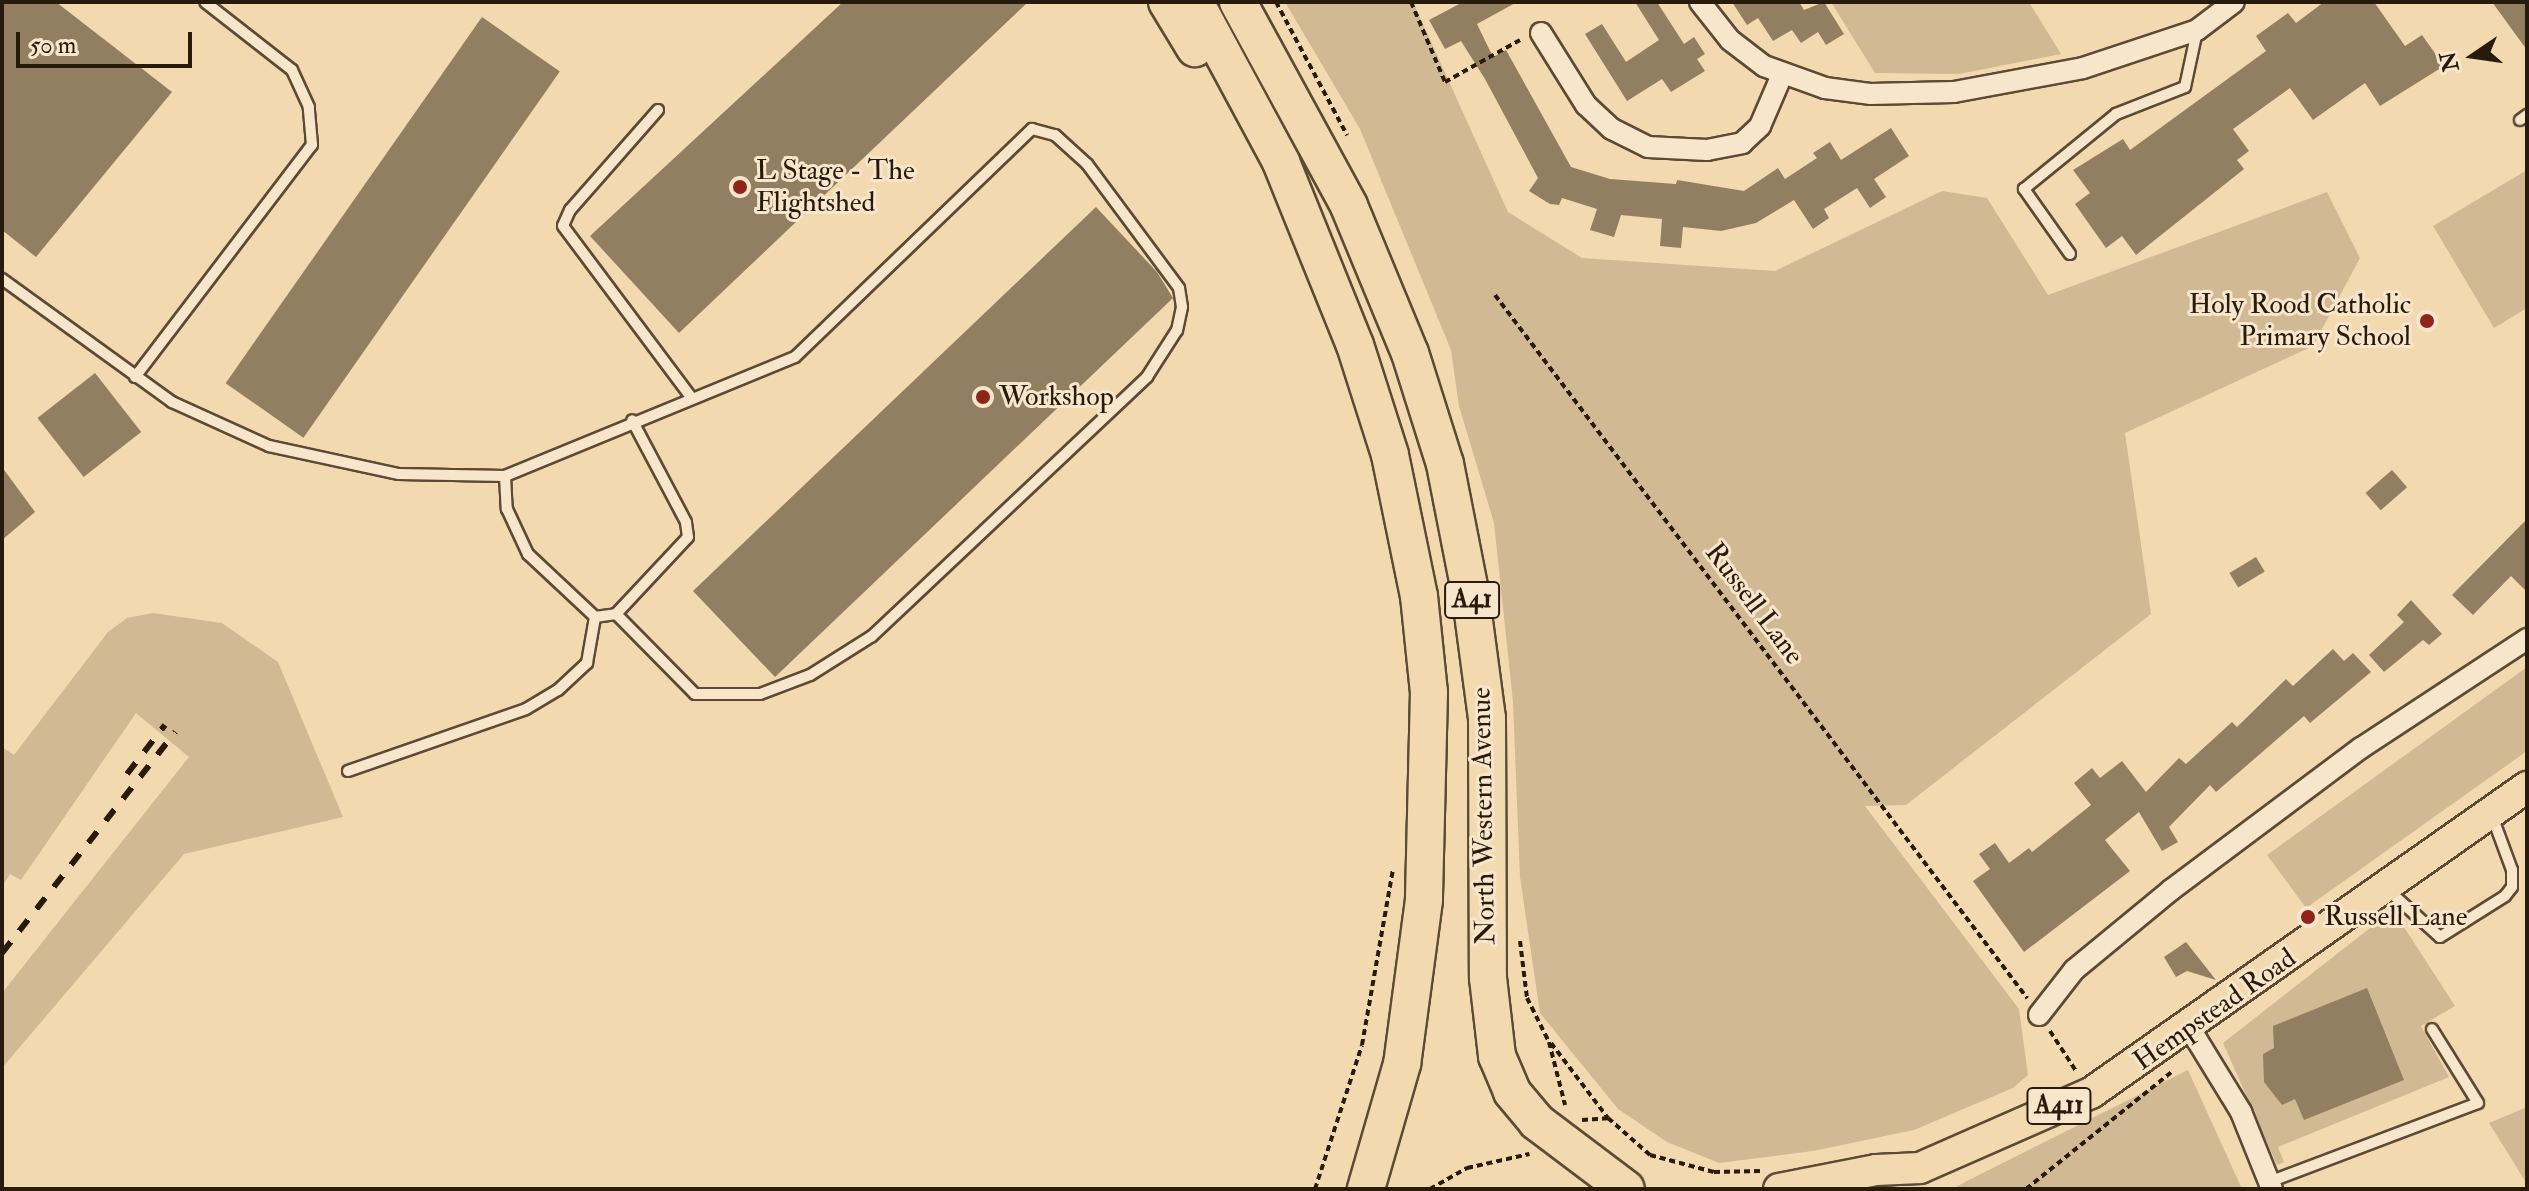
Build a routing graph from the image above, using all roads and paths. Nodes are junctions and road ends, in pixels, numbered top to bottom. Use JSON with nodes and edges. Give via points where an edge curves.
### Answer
{"nodes":[{"id":1,"x":205,"y":2,"type":"edge"},
{"id":2,"x":1167,"y":2,"type":"edge"},
{"id":3,"x":1195,"y":2,"type":"edge"},
{"id":4,"x":1238,"y":2,"type":"edge"},
{"id":5,"x":1411,"y":2,"type":"edge"},
{"id":6,"x":1700,"y":2,"type":"edge"},
{"id":7,"x":2234,"y":2,"type":"edge"},
{"id":8,"x":2197,"y":30,"type":"junction"},
{"id":9,"x":1541,"y":33,"type":"joint"},
{"id":10,"x":1782,"y":75,"type":"junction"},
{"id":11,"x":658,"y":110,"type":"dead end"},
{"id":12,"x":2070,"y":254,"type":"dead end"},
{"id":13,"x":1325,"y":271,"type":"junction"},
{"id":14,"x":3,"y":282,"type":"edge"},
{"id":15,"x":1495,"y":295,"type":"dead end"},
{"id":16,"x":135,"y":377,"type":"junction"},
{"id":17,"x":690,"y":396,"type":"junction"},
{"id":18,"x":632,"y":420,"type":"junction"},
{"id":19,"x":505,"y":476,"type":"junction"},
{"id":20,"x":616,"y":614,"type":"junction"},
{"id":21,"x":595,"y":617,"type":"junction"},
{"id":22,"x":2527,"y":639,"type":"edge"},
{"id":23,"x":348,"y":771,"type":"dead end"},
{"id":24,"x":2527,"y":787,"type":"edge"},
{"id":25,"x":2491,"y":812,"type":"junction"},
{"id":26,"x":1396,"y":858,"type":"dead end"},
{"id":27,"x":2386,"y":889,"type":"junction"},
{"id":28,"x":1418,"y":944,"type":"junction"},
{"id":29,"x":2039,"y":1015,"type":"junction"},
{"id":30,"x":2432,"y":1029,"type":"dead end"},
{"id":31,"x":1547,"y":1037,"type":"dead end"},
{"id":32,"x":2196,"y":1037,"type":"junction"},
{"id":33,"x":2090,"y":1067,"type":"dead end"},
{"id":34,"x":2078,"y":1073,"type":"junction"},
{"id":35,"x":2064,"y":1079,"type":"dead end"},
{"id":36,"x":1608,"y":1118,"type":"junction"},
{"id":37,"x":1563,"y":1130,"type":"junction"},
{"id":38,"x":1777,"y":1179,"type":"edge"},
{"id":39,"x":1911,"y":1179,"type":"edge"},
{"id":40,"x":2271,"y":1185,"type":"edge"},
{"id":41,"x":1315,"y":1189,"type":"edge"},
{"id":42,"x":1343,"y":1189,"type":"edge"},
{"id":43,"x":1366,"y":1189,"type":"edge"},
{"id":44,"x":1430,"y":1189,"type":"edge"},
{"id":45,"x":1626,"y":1189,"type":"edge"},
{"id":46,"x":2026,"y":1189,"type":"edge"}],
"edges":[{"from":1,"to":16,"type":"lane","via":[[292,70],[309,107],[312,145]]},
{"from":2,"to":13,"type":"highway"},
{"from":3,"to":13,"type":"highway","name":"North Western Avenue","number":"A41","via":[[1281,162]]},
{"from":4,"to":37,"type":"highway","name":"North Western Avenue","number":"A41","via":[[1349,206],[1410,353],[1445,464],[1487,718],[1489,1014],[1497,1056],[1512,1092]]},
{"from":5,"to":9,"type":"path","via":[[1445,82]]},
{"from":6,"to":10,"type":"street","via":[[1730,40]]},
{"from":7,"to":8,"type":"street"},
{"from":8,"to":10,"type":"street","via":[[2083,68],[1954,92],[1870,94]]},
{"from":8,"to":12,"type":"lane","via":[[2185,87],[2116,114],[2024,189]]},
{"from":9,"to":10,"type":"street","via":[[1586,105],[1612,129],[1648,147],[1707,150],[1742,143],[1760,126]]},
{"from":11,"to":17,"type":"lane","via":[[570,210],[563,226]]},
{"from":13,"to":28,"type":"highway","name":"North Western Avenue","number":"A41","via":[[1390,455],[1419,596],[1429,692],[1430,779]]},
{"from":14,"to":16,"type":"lane"},
{"from":15,"to":29,"type":"path","name":"Russell Lane"},
{"from":16,"to":19,"type":"lane","via":[[172,402],[269,446],[399,474]]},
{"from":17,"to":18,"type":"lane"},
{"from":17,"to":20,"type":"lane","via":[[795,357],[1032,129],[1055,135],[1087,164],[1179,288],[1177,330],[1147,377],[872,636],[810,675],[760,694],[695,694]]},
{"from":18,"to":19,"type":"lane"},
{"from":18,"to":20,"type":"lane","via":[[686,522],[688,537]]},
{"from":19,"to":21,"type":"lane","via":[[507,509],[528,554]]},
{"from":20,"to":21,"type":"lane"},
{"from":21,"to":23,"type":"lane","via":[[587,663],[558,690],[526,709]]},
{"from":22,"to":29,"type":"street","via":[[2361,748],[2171,890],[2074,970]]},
{"from":24,"to":25,"type":"main road","name":"Hempstead Road","number":"A411"},
{"from":25,"to":27,"type":"main road","name":"Hempstead Road","number":"A411"},
{"from":25,"to":27,"type":"lane","via":[[2512,870],[2512,887],[2505,896],[2440,937]]},
{"from":26,"to":41,"type":"path","via":[[1362,1045]]},
{"from":27,"to":32,"type":"main road","name":"Hempstead Road","number":"A411"},
{"from":28,"to":42,"type":"highway","via":[[1393,1014],[1357,1157]]},
{"from":28,"to":43,"type":"highway","name":"North Western Avenue","number":"A41","via":[[1402,1064]]},
{"from":29,"to":34,"type":"path","name":"Russell Lane"},
{"from":30,"to":40,"type":"lane","via":[[2478,1103]]},
{"from":31,"to":36,"type":"path"},
{"from":32,"to":39,"type":"main road","name":"Hempstead Road","number":"A411"},
{"from":32,"to":40,"type":"street","via":[[2241,1112]]},
{"from":32,"to":46,"type":"path"},
{"from":33,"to":34,"type":"path"},
{"from":34,"to":35,"type":"path"},
{"from":36,"to":37,"type":"path"},
{"from":36,"to":38,"type":"path","via":[[1650,1155],[1714,1172]]},
{"from":37,"to":44,"type":"path","via":[[1542,1151],[1467,1168]]},
{"from":37,"to":45,"type":"highway","name":"North Western Avenue","number":"A41"},
{"from":38,"to":39,"type":"main road","name":"Hempstead Road","number":"A411","via":[[1876,1170]]}]}
